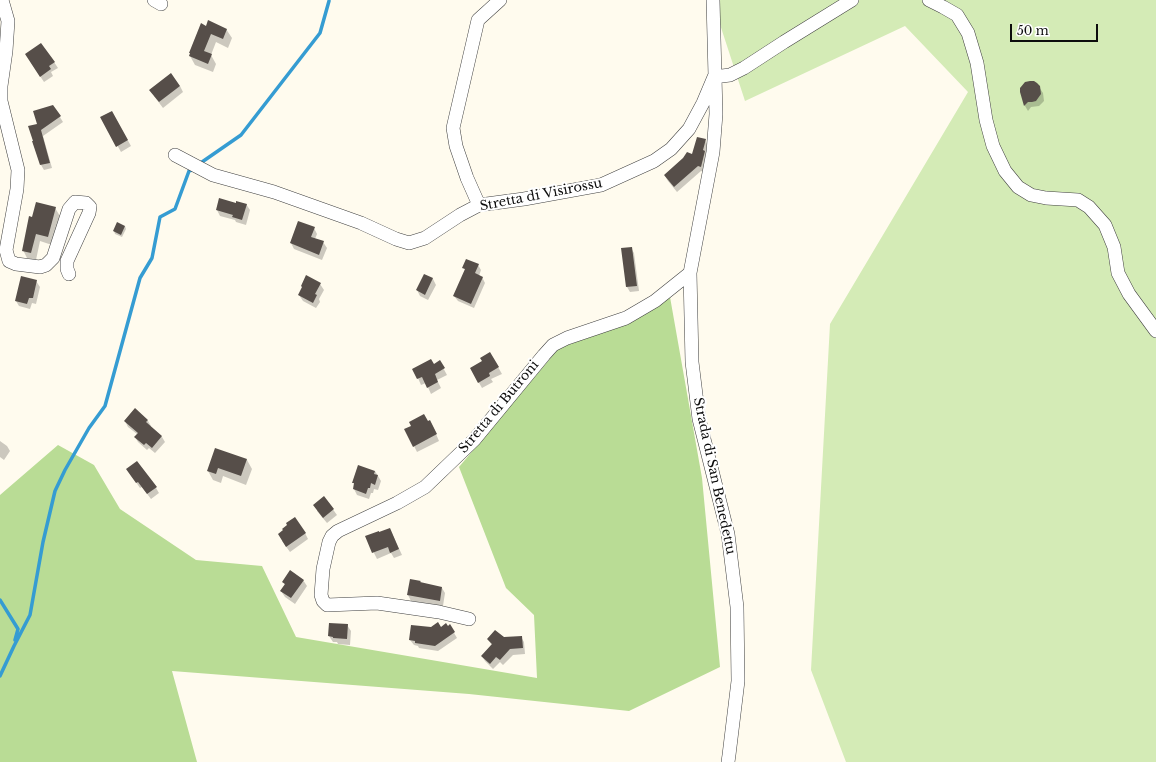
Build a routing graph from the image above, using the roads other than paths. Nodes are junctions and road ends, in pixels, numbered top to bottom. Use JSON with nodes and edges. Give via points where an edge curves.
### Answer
{"nodes":[{"id":1,"x":2,"y":0,"type":"edge"},
{"id":2,"x":500,"y":0,"type":"edge"},
{"id":3,"x":713,"y":0,"type":"edge"},
{"id":4,"x":852,"y":0,"type":"edge"},
{"id":5,"x":929,"y":0,"type":"edge"},
{"id":6,"x":3,"y":51,"type":"edge"},
{"id":7,"x":714,"y":77,"type":"junction"},
{"id":8,"x":175,"y":155,"type":"dead end"},
{"id":9,"x":479,"y":205,"type":"junction"},
{"id":10,"x":690,"y":273,"type":"junction"},
{"id":11,"x":69,"y":274,"type":"dead end"},
{"id":12,"x":1156,"y":331,"type":"edge"},
{"id":13,"x":469,"y":620,"type":"dead end"},
{"id":14,"x":728,"y":762,"type":"edge"}],
"edges":[{"from":1,"to":6,"type":"street","via":[[8,21]]},
{"from":2,"to":9,"type":"street","via":[[478,20],[452,128],[467,178]]},
{"from":3,"to":7,"type":"street","name":"Strada di San Benedettu"},
{"from":4,"to":7,"type":"street","via":[[744,68],[730,75]]},
{"from":5,"to":12,"type":"street","via":[[957,15],[968,33],[977,63],[986,120],[993,146],[1005,171],[1018,187],[1031,196],[1078,200],[1089,207],[1105,225],[1114,247],[1118,273],[1129,294]]},
{"from":6,"to":11,"type":"street","via":[[1,101],[18,170],[6,250],[9,261],[40,267],[46,265],[53,258],[69,209],[75,202],[86,202],[90,207],[89,213],[67,262],[66,269]]},
{"from":7,"to":9,"type":"street","name":"Stretta di Visirossu","via":[[704,103],[689,129],[671,149],[654,161],[601,185]]},
{"from":7,"to":10,"type":"street","name":"Strada di San Benedettu","via":[[716,114],[713,152]]},
{"from":8,"to":9,"type":"street","name":"Stretta di Visirossu","via":[[213,175],[274,192],[409,243],[425,238]]},
{"from":10,"to":13,"type":"street","name":"Stretta di Butroni","via":[[655,301],[626,318],[554,345],[474,440],[425,487],[332,536],[323,569],[321,596],[327,605],[377,603],[439,612]]},
{"from":10,"to":14,"type":"street","name":"Strada di San Benedettu","via":[[692,362],[699,419],[728,534],[737,607],[738,681]]}]}
